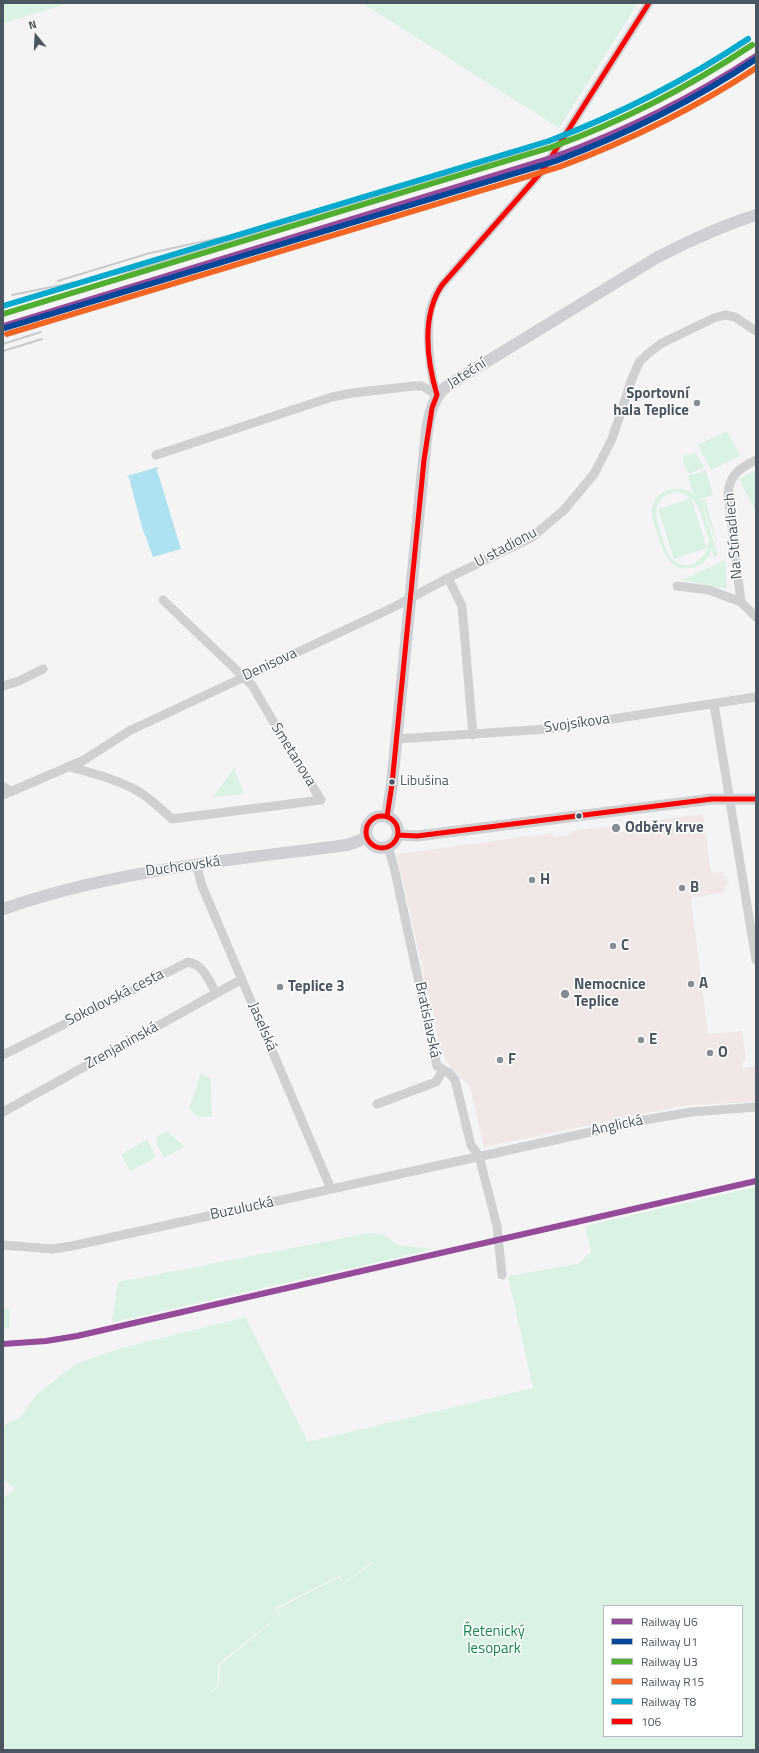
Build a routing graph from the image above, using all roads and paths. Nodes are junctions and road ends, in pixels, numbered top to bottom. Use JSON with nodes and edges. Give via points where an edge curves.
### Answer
{"nodes":[{"id":1,"x":649,"y":3,"type":"edge"},
{"id":2,"x":756,"y":215,"type":"edge"},
{"id":3,"x":756,"y":331,"type":"edge"},
{"id":4,"x":437,"y":395,"type":"junction"},
{"id":5,"x":156,"y":455,"type":"dead end"},
{"id":6,"x":756,"y":460,"type":"edge"},
{"id":7,"x":448,"y":578,"type":"junction"},
{"id":8,"x":677,"y":586,"type":"dead end"},
{"id":9,"x":410,"y":599,"type":"junction"},
{"id":10,"x":163,"y":600,"type":"dead end"},
{"id":11,"x":741,"y":602,"type":"junction"},
{"id":12,"x":756,"y":617,"type":"edge"},
{"id":13,"x":43,"y":669,"type":"dead end"},
{"id":14,"x":244,"y":678,"type":"junction"},
{"id":15,"x":3,"y":686,"type":"edge"},
{"id":16,"x":756,"y":698,"type":"edge"},
{"id":17,"x":714,"y":704,"type":"junction"},
{"id":18,"x":473,"y":734,"type":"junction"},
{"id":19,"x":396,"y":738,"type":"junction"},
{"id":20,"x":70,"y":767,"type":"junction"},
{"id":21,"x":3,"y":786,"type":"edge"},
{"id":22,"x":7,"y":793,"type":"edge"},
{"id":23,"x":730,"y":798,"type":"junction"},
{"id":24,"x":756,"y":799,"type":"edge"},
{"id":25,"x":387,"y":817,"type":"junction"},
{"id":26,"x":398,"y":835,"type":"junction"},
{"id":27,"x":366,"y":838,"type":"junction"},
{"id":28,"x":388,"y":847,"type":"junction"},
{"id":29,"x":196,"y":864,"type":"junction"},
{"id":30,"x":3,"y":909,"type":"edge"},
{"id":31,"x":756,"y":960,"type":"edge"},
{"id":32,"x":242,"y":979,"type":"junction"},
{"id":33,"x":216,"y":993,"type":"junction"},
{"id":34,"x":3,"y":1055,"type":"edge"},
{"id":35,"x":443,"y":1070,"type":"junction"},
{"id":36,"x":377,"y":1104,"type":"dead end"},
{"id":37,"x":756,"y":1107,"type":"edge"},
{"id":38,"x":3,"y":1112,"type":"edge"},
{"id":39,"x":479,"y":1156,"type":"junction"},
{"id":40,"x":331,"y":1190,"type":"junction"},
{"id":41,"x":3,"y":1245,"type":"edge"},
{"id":42,"x":502,"y":1275,"type":"dead end"}],
"edges":[{"from":1,"to":4,"type":"street","via":[[543,170],[442,285],[434,298],[429,333],[432,372]]},
{"from":2,"to":4,"type":"main road","name":"Jateční","via":[[727,224],[656,258],[447,386]]},
{"from":3,"to":7,"type":"street","name":"U stadionu","via":[[735,317],[725,315],[662,343],[650,352],[640,361],[633,376],[612,439],[594,474],[564,510],[530,538]]},
{"from":4,"to":5,"type":"street","name":"Jateční","via":[[422,386],[414,386],[339,396]]},
{"from":4,"to":9,"type":"main road","via":[[432,408],[424,453]]},
{"from":6,"to":11,"type":"street","name":"Na Stínadlech","via":[[737,471],[729,485],[728,493]]},
{"from":7,"to":9,"type":"street","name":"U stadionu"},
{"from":7,"to":18,"type":"street","via":[[462,606]]},
{"from":8,"to":11,"type":"street","name":"Na Stínadlech","via":[[710,590]]},
{"from":9,"to":14,"type":"street","name":"Denisova"},
{"from":9,"to":19,"type":"main road"},
{"from":10,"to":14,"type":"street","name":"Smetanova"},
{"from":11,"to":12,"type":"street","name":"Na Stínadlech"},
{"from":13,"to":15,"type":"street"},
{"from":14,"to":20,"type":"street","name":"Denisova","via":[[129,731]]},
{"from":14,"to":20,"type":"street","name":"Smetanova","via":[[252,685],[321,800],[172,819],[140,792],[99,775]]},
{"from":16,"to":17,"type":"street","name":"Svojsíkova"},
{"from":17,"to":18,"type":"street","name":"Svojsíkova","via":[[547,729]]},
{"from":17,"to":23,"type":"street"},
{"from":18,"to":19,"type":"street","name":"Svojsíkova"},
{"from":19,"to":25,"type":"main road","via":[[391,801]]},
{"from":20,"to":22,"type":"street","name":"Denisova"},
{"from":21,"to":22,"type":"street"},
{"from":23,"to":24,"type":"street"},
{"from":23,"to":26,"type":"street","via":[[417,836]]},
{"from":23,"to":31,"type":"street"},
{"from":25,"to":26,"type":"main road","via":[[396,825]]},
{"from":25,"to":27,"type":"main road","via":[[379,816],[369,822],[365,831]]},
{"from":26,"to":28,"type":"main road"},
{"from":27,"to":28,"type":"main road","via":[[372,846]]},
{"from":27,"to":29,"type":"main road","name":"Duchcovská","via":[[347,845]]},
{"from":28,"to":35,"type":"street","name":"Bratislavská","via":[[437,1066]]},
{"from":29,"to":30,"type":"main road","name":"Duchcovská","via":[[91,884]]},
{"from":29,"to":32,"type":"street","name":"Jaselská","via":[[202,886]]},
{"from":32,"to":33,"type":"street","name":"Zrenjaninská"},
{"from":32,"to":40,"type":"street","name":"Jaselská"},
{"from":33,"to":34,"type":"street","name":"Sokolovská cesta","via":[[201,968],[188,962]]},
{"from":33,"to":38,"type":"street","name":"Zrenjaninská"},
{"from":35,"to":36,"type":"street","via":[[436,1082]]},
{"from":35,"to":39,"type":"street","name":"Bratislavská","via":[[455,1080],[470,1145]]},
{"from":37,"to":39,"type":"street","name":"Anglická","via":[[692,1112],[650,1119]]},
{"from":39,"to":40,"type":"street","name":"Buzulucká"},
{"from":39,"to":42,"type":"street","name":"Bratislavská","via":[[497,1226]]},
{"from":40,"to":41,"type":"street","name":"Buzulucká","via":[[72,1246],[52,1249]]}]}
